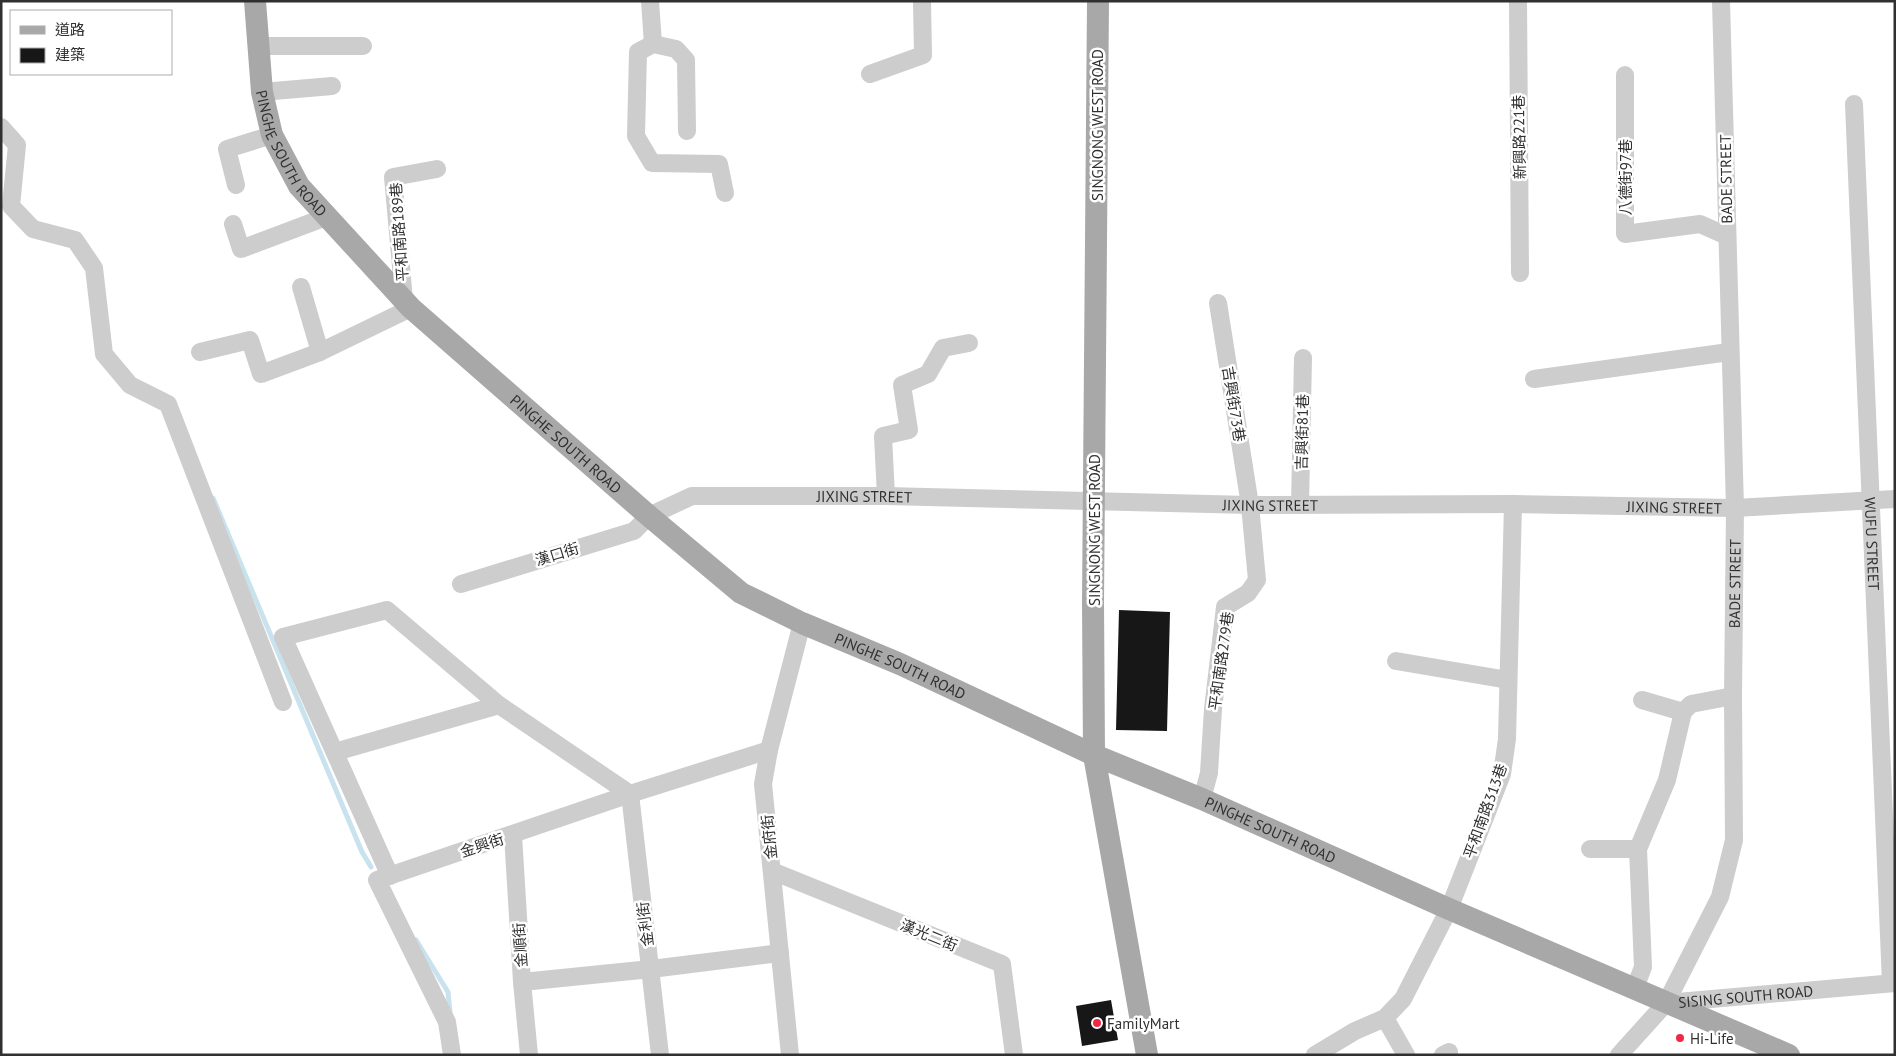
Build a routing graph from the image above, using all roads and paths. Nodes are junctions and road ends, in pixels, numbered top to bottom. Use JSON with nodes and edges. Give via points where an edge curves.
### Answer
{"nodes":[{"id":1,"x":256,"y":1,"type":"edge"},
{"id":2,"x":650,"y":1,"type":"edge"},
{"id":3,"x":922,"y":1,"type":"edge"},
{"id":4,"x":1098,"y":1,"type":"edge"},
{"id":5,"x":1518,"y":1,"type":"edge"},
{"id":6,"x":1721,"y":1,"type":"edge"},
{"id":7,"x":653,"y":44,"type":"junction"},
{"id":8,"x":259,"y":46,"type":"junction"},
{"id":9,"x":363,"y":46,"type":"dead end"},
{"id":10,"x":870,"y":74,"type":"dead end"},
{"id":11,"x":1625,"y":76,"type":"dead end"},
{"id":12,"x":332,"y":86,"type":"dead end"},
{"id":13,"x":262,"y":92,"type":"junction"},
{"id":14,"x":1854,"y":104,"type":"dead end"},
{"id":15,"x":1,"y":127,"type":"edge"},
{"id":16,"x":688,"y":131,"type":"dead end"},
{"id":17,"x":272,"y":135,"type":"junction"},
{"id":18,"x":437,"y":169,"type":"dead end"},
{"id":19,"x":236,"y":185,"type":"dead end"},
{"id":20,"x":725,"y":193,"type":"dead end"},
{"id":21,"x":326,"y":216,"type":"junction"},
{"id":22,"x":233,"y":224,"type":"dead end"},
{"id":23,"x":1727,"y":236,"type":"junction"},
{"id":24,"x":1520,"y":273,"type":"dead end"},
{"id":25,"x":301,"y":287,"type":"dead end"},
{"id":26,"x":1218,"y":303,"type":"dead end"},
{"id":27,"x":408,"y":304,"type":"junction"},
{"id":28,"x":969,"y":343,"type":"dead end"},
{"id":29,"x":200,"y":352,"type":"dead end"},
{"id":30,"x":320,"y":352,"type":"junction"},
{"id":31,"x":1729,"y":352,"type":"junction"},
{"id":32,"x":1303,"y":358,"type":"dead end"},
{"id":33,"x":1534,"y":379,"type":"dead end"},
{"id":34,"x":886,"y":496,"type":"junction"},
{"id":35,"x":1895,"y":499,"type":"edge"},
{"id":36,"x":1871,"y":500,"type":"junction"},
{"id":37,"x":1094,"y":501,"type":"junction"},
{"id":38,"x":1513,"y":504,"type":"junction"},
{"id":39,"x":1250,"y":505,"type":"junction"},
{"id":40,"x":1300,"y":505,"type":"junction"},
{"id":41,"x":1734,"y":508,"type":"junction"},
{"id":42,"x":649,"y":516,"type":"junction"},
{"id":43,"x":461,"y":584,"type":"dead end"},
{"id":44,"x":802,"y":623,"type":"junction"},
{"id":45,"x":1396,"y":661,"type":"dead end"},
{"id":46,"x":1508,"y":680,"type":"junction"},
{"id":47,"x":1733,"y":696,"type":"junction"},
{"id":48,"x":1642,"y":700,"type":"dead end"},
{"id":49,"x":283,"y":702,"type":"dead end"},
{"id":50,"x":499,"y":705,"type":"junction"},
{"id":51,"x":1683,"y":712,"type":"junction"},
{"id":52,"x":768,"y":750,"type":"junction"},
{"id":53,"x":334,"y":752,"type":"junction"},
{"id":54,"x":1094,"y":755,"type":"junction"},
{"id":55,"x":630,"y":794,"type":"junction"},
{"id":56,"x":1202,"y":799,"type":"junction"},
{"id":57,"x":513,"y":835,"type":"junction"},
{"id":58,"x":1590,"y":849,"type":"dead end"},
{"id":59,"x":1638,"y":850,"type":"junction"},
{"id":60,"x":772,"y":871,"type":"junction"},
{"id":61,"x":390,"y":876,"type":"junction"},
{"id":62,"x":1449,"y":909,"type":"junction"},
{"id":63,"x":780,"y":953,"type":"junction"},
{"id":64,"x":651,"y":969,"type":"junction"},
{"id":65,"x":522,"y":982,"type":"junction"},
{"id":66,"x":1893,"y":983,"type":"edge"},
{"id":67,"x":1635,"y":988,"type":"junction"},
{"id":68,"x":1666,"y":1003,"type":"junction"},
{"id":69,"x":1385,"y":1018,"type":"junction"},
{"id":70,"x":452,"y":1055,"type":"edge"},
{"id":71,"x":529,"y":1055,"type":"edge"},
{"id":72,"x":660,"y":1055,"type":"edge"},
{"id":73,"x":790,"y":1055,"type":"edge"},
{"id":74,"x":1014,"y":1055,"type":"edge"},
{"id":75,"x":1148,"y":1055,"type":"edge"},
{"id":76,"x":1315,"y":1055,"type":"edge"},
{"id":77,"x":1406,"y":1055,"type":"edge"},
{"id":78,"x":1618,"y":1055,"type":"edge"},
{"id":79,"x":1789,"y":1055,"type":"edge"}],
"edges":[{"from":1,"to":8,"type":"main road","name":"PINGHE SOUTH ROAD"},
{"from":2,"to":7,"type":"street"},
{"from":3,"to":10,"type":"street","via":[[923,54]]},
{"from":4,"to":37,"type":"main road","name":"SINGNONG WEST ROAD"},
{"from":5,"to":24,"type":"street","name":"新興路221巷"},
{"from":6,"to":23,"type":"street","name":"BADE STREET"},
{"from":7,"to":16,"type":"street","via":[[676,49],[686,60]]},
{"from":7,"to":20,"type":"street","via":[[638,52],[636,136],[652,163],[719,164]]},
{"from":8,"to":9,"type":"street"},
{"from":8,"to":13,"type":"main road","name":"PINGHE SOUTH ROAD"},
{"from":11,"to":23,"type":"street","name":"八德街97巷","via":[[1625,234],[1700,224]]},
{"from":12,"to":13,"type":"street"},
{"from":13,"to":17,"type":"main road","name":"PINGHE SOUTH ROAD"},
{"from":14,"to":36,"type":"street","name":"WUFU STREET"},
{"from":15,"to":49,"type":"street","via":[[17,145],[11,206],[33,229],[75,240],[94,268],[104,354],[130,385],[168,404]]},
{"from":17,"to":19,"type":"street","via":[[227,149]]},
{"from":17,"to":21,"type":"main road","name":"PINGHE SOUTH ROAD","via":[[299,186]]},
{"from":18,"to":27,"type":"street","name":"平和南路189巷","via":[[393,177]]},
{"from":21,"to":22,"type":"street","via":[[241,248]]},
{"from":21,"to":27,"type":"main road","name":"PINGHE SOUTH ROAD"},
{"from":23,"to":31,"type":"street","name":"BADE STREET"},
{"from":25,"to":30,"type":"street"},
{"from":26,"to":39,"type":"street","name":"吉興街73巷"},
{"from":27,"to":30,"type":"street"},
{"from":27,"to":42,"type":"main road","name":"PINGHE SOUTH ROAD"},
{"from":28,"to":34,"type":"street","via":[[943,348],[928,374],[902,385],[909,430],[883,436]]},
{"from":29,"to":30,"type":"street","via":[[250,340],[261,374]]},
{"from":31,"to":33,"type":"street"},
{"from":31,"to":41,"type":"street","name":"BADE STREET"},
{"from":32,"to":40,"type":"street","name":"吉興街81巷"},
{"from":34,"to":37,"type":"street","name":"JIXING STREET"},
{"from":34,"to":42,"type":"street","name":"JIXING STREET","via":[[692,496]]},
{"from":35,"to":36,"type":"street","name":"JIXING STREET"},
{"from":36,"to":41,"type":"street","name":"JIXING STREET"},
{"from":36,"to":66,"type":"street","name":"WUFU STREET"},
{"from":37,"to":39,"type":"street","name":"JIXING STREET"},
{"from":37,"to":54,"type":"main road","name":"SINGNONG WEST ROAD"},
{"from":38,"to":40,"type":"street","name":"JIXING STREET"},
{"from":38,"to":41,"type":"street","name":"JIXING STREET"},
{"from":38,"to":46,"type":"street","name":"平和南路313巷"},
{"from":39,"to":40,"type":"street","name":"JIXING STREET"},
{"from":39,"to":56,"type":"street","name":"平和南路279巷","via":[[1257,580],[1248,593],[1225,607],[1209,773]]},
{"from":41,"to":47,"type":"street","name":"BADE STREET"},
{"from":42,"to":43,"type":"street","name":"漢口街","via":[[634,531]]},
{"from":42,"to":44,"type":"main road","name":"PINGHE SOUTH ROAD","via":[[741,593]]},
{"from":44,"to":52,"type":"street","name":"金府街"},
{"from":44,"to":54,"type":"main road","name":"PINGHE SOUTH ROAD","via":[[900,664]]},
{"from":45,"to":46,"type":"street"},
{"from":46,"to":62,"type":"street","name":"平和南路313巷","via":[[1507,739],[1502,774]]},
{"from":47,"to":51,"type":"street","via":[[1691,704]]},
{"from":47,"to":68,"type":"street","name":"BADE STREET","via":[[1734,840],[1720,897]]},
{"from":48,"to":51,"type":"street"},
{"from":50,"to":53,"type":"street"},
{"from":50,"to":53,"type":"street","via":[[387,610],[283,637]]},
{"from":50,"to":55,"type":"street"},
{"from":51,"to":59,"type":"street","via":[[1667,780]]},
{"from":52,"to":55,"type":"street","name":"金興街"},
{"from":52,"to":60,"type":"street","name":"金府街","via":[[763,784]]},
{"from":53,"to":61,"type":"street"},
{"from":54,"to":56,"type":"main road","name":"PINGHE SOUTH ROAD"},
{"from":54,"to":75,"type":"main road","name":"SINGNONG WEST ROAD"},
{"from":55,"to":57,"type":"street","name":"金興街"},
{"from":55,"to":64,"type":"street","name":"金利街"},
{"from":56,"to":62,"type":"main road","name":"PINGHE SOUTH ROAD"},
{"from":57,"to":61,"type":"street","name":"金興街"},
{"from":57,"to":65,"type":"street","name":"金順街"},
{"from":58,"to":59,"type":"street"},
{"from":59,"to":67,"type":"street","via":[[1643,967]]},
{"from":60,"to":63,"type":"street","name":"金府街"},
{"from":60,"to":74,"type":"street","name":"漢光二街","via":[[1002,964]]},
{"from":61,"to":70,"type":"street","via":[[377,880],[447,1022]]},
{"from":62,"to":67,"type":"main road","name":"PINGHE SOUTH ROAD"},
{"from":62,"to":69,"type":"street","name":"平和南路313巷","via":[[1402,1000]]},
{"from":63,"to":64,"type":"street"},
{"from":63,"to":73,"type":"street","name":"金府街"},
{"from":64,"to":65,"type":"street"},
{"from":64,"to":72,"type":"street","name":"金利街"},
{"from":65,"to":71,"type":"street","name":"金順街"},
{"from":66,"to":68,"type":"street","name":"SISING SOUTH ROAD"},
{"from":67,"to":68,"type":"main road","name":"PINGHE SOUTH ROAD"},
{"from":68,"to":78,"type":"street","name":"SISING SOUTH ROAD"},
{"from":68,"to":79,"type":"main road","name":"PINGHE SOUTH ROAD"},
{"from":69,"to":76,"type":"street"},
{"from":69,"to":77,"type":"street"}]}
